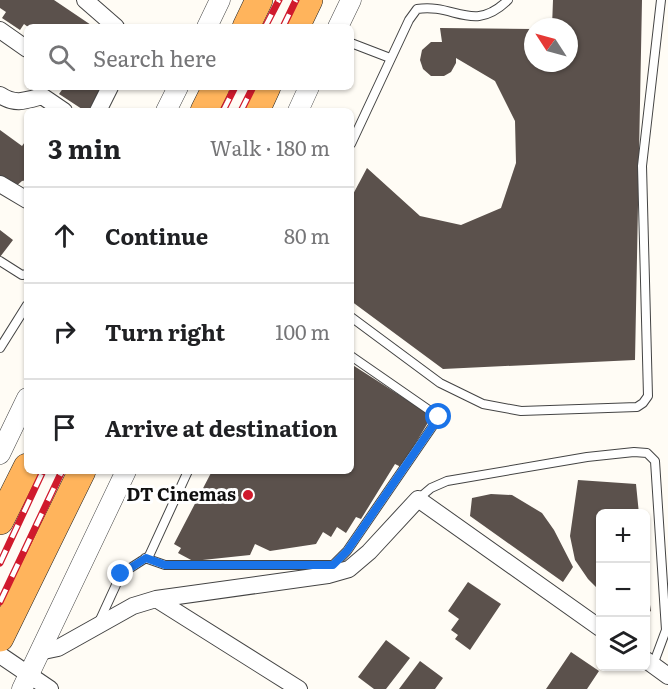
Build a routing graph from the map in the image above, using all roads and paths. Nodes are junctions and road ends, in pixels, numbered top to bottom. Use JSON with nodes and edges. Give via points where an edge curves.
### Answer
{"nodes":[{"id":1,"x":85,"y":0,"type":"edge"},
{"id":2,"x":220,"y":0,"type":"edge"},
{"id":3,"x":259,"y":0,"type":"edge"},
{"id":4,"x":309,"y":0,"type":"edge"},
{"id":5,"x":351,"y":0,"type":"edge"},
{"id":6,"x":508,"y":0,"type":"edge"},
{"id":7,"x":661,"y":0,"type":"edge"},
{"id":8,"x":113,"y":24,"type":"edge"},
{"id":9,"x":208,"y":24,"type":"edge"},
{"id":10,"x":247,"y":24,"type":"edge"},
{"id":11,"x":297,"y":24,"type":"edge"},
{"id":12,"x":339,"y":24,"type":"edge"},
{"id":13,"x":0,"y":30,"type":"edge"},
{"id":14,"x":354,"y":44,"type":"edge"},
{"id":15,"x":24,"y":47,"type":"edge"},
{"id":16,"x":390,"y":58,"type":"junction"},
{"id":17,"x":108,"y":90,"type":"edge"},
{"id":18,"x":176,"y":90,"type":"edge"},
{"id":19,"x":214,"y":90,"type":"edge"},
{"id":20,"x":266,"y":90,"type":"edge"},
{"id":21,"x":308,"y":90,"type":"edge"},
{"id":22,"x":42,"y":91,"type":"edge"},
{"id":23,"x":0,"y":94,"type":"edge"},
{"id":24,"x":61,"y":108,"type":"edge"},
{"id":25,"x":100,"y":108,"type":"edge"},
{"id":26,"x":168,"y":108,"type":"edge"},
{"id":27,"x":206,"y":108,"type":"edge"},
{"id":28,"x":257,"y":108,"type":"edge"},
{"id":29,"x":299,"y":108,"type":"edge"},
{"id":30,"x":354,"y":137,"type":"edge"},
{"id":31,"x":0,"y":184,"type":"edge"},
{"id":32,"x":24,"y":198,"type":"edge"},
{"id":33,"x":0,"y":261,"type":"edge"},
{"id":34,"x":24,"y":274,"type":"edge"},
{"id":35,"x":24,"y":310,"type":"edge"},
{"id":36,"x":354,"y":319,"type":"edge"},
{"id":37,"x":0,"y":348,"type":"edge"},
{"id":38,"x":354,"y":358,"type":"edge"},
{"id":39,"x":24,"y":404,"type":"edge"},
{"id":40,"x":0,"y":454,"type":"edge"},
{"id":41,"x":24,"y":473,"type":"edge"},
{"id":42,"x":81,"y":474,"type":"edge"},
{"id":43,"x":125,"y":474,"type":"edge"},
{"id":44,"x":187,"y":474,"type":"edge"},
{"id":45,"x":418,"y":499,"type":"junction"},
{"id":46,"x":0,"y":521,"type":"edge"},
{"id":47,"x":146,"y":558,"type":"junction"},
{"id":48,"x":156,"y":599,"type":"junction"},
{"id":49,"x":98,"y":624,"type":"junction"},
{"id":50,"x":596,"y":625,"type":"edge"},
{"id":51,"x":0,"y":638,"type":"edge"},
{"id":52,"x":39,"y":652,"type":"junction"},
{"id":53,"x":0,"y":655,"type":"edge"},
{"id":54,"x":650,"y":660,"type":"edge"},
{"id":55,"x":650,"y":663,"type":"edge"},
{"id":56,"x":668,"y":676,"type":"edge"},
{"id":57,"x":25,"y":682,"type":"edge"},
{"id":58,"x":50,"y":689,"type":"edge"},
{"id":59,"x":299,"y":689,"type":"edge"}],
"edges":[{"from":1,"to":8,"type":"street"},
{"from":2,"to":9,"type":"street"},
{"from":3,"to":10,"type":"highway"},
{"from":4,"to":11,"type":"highway"},
{"from":5,"to":12,"type":"street"},
{"from":6,"to":16,"type":"lane","via":[[496,12],[471,18],[431,7],[417,9]]},
{"from":7,"to":36,"type":"lane","via":[[642,166],[648,396],[643,403],[637,407],[521,411],[483,404],[440,383]]},
{"from":13,"to":15,"type":"street"},
{"from":14,"to":16,"type":"lane"},
{"from":16,"to":30,"type":"lane"},
{"from":17,"to":25,"type":"street"},
{"from":18,"to":26,"type":"street"},
{"from":19,"to":27,"type":"highway"},
{"from":20,"to":28,"type":"highway"},
{"from":21,"to":29,"type":"street"},
{"from":22,"to":23,"type":"street","via":[[24,102]]},
{"from":22,"to":24,"type":"street"},
{"from":31,"to":32,"type":"street"},
{"from":33,"to":34,"type":"lane"},
{"from":35,"to":37,"type":"lane"},
{"from":38,"to":47,"type":"lane","via":[[439,417],[347,551],[333,565],[165,565]]},
{"from":39,"to":40,"type":"street"},
{"from":41,"to":46,"type":"highway"},
{"from":42,"to":51,"type":"highway"},
{"from":43,"to":52,"type":"street"},
{"from":44,"to":47,"type":"lane"},
{"from":45,"to":48,"type":"street","via":[[349,569]]},
{"from":45,"to":50,"type":"street"},
{"from":45,"to":54,"type":"lane","via":[[447,481],[587,457],[647,453],[655,461],[666,630]]},
{"from":47,"to":49,"type":"lane","via":[[121,574]]},
{"from":48,"to":49,"type":"street"},
{"from":48,"to":59,"type":"street"},
{"from":49,"to":52,"type":"street","via":[[58,648]]},
{"from":52,"to":57,"type":"street"},
{"from":53,"to":57,"type":"street"},
{"from":55,"to":56,"type":"street"},
{"from":57,"to":58,"type":"street"}]}
